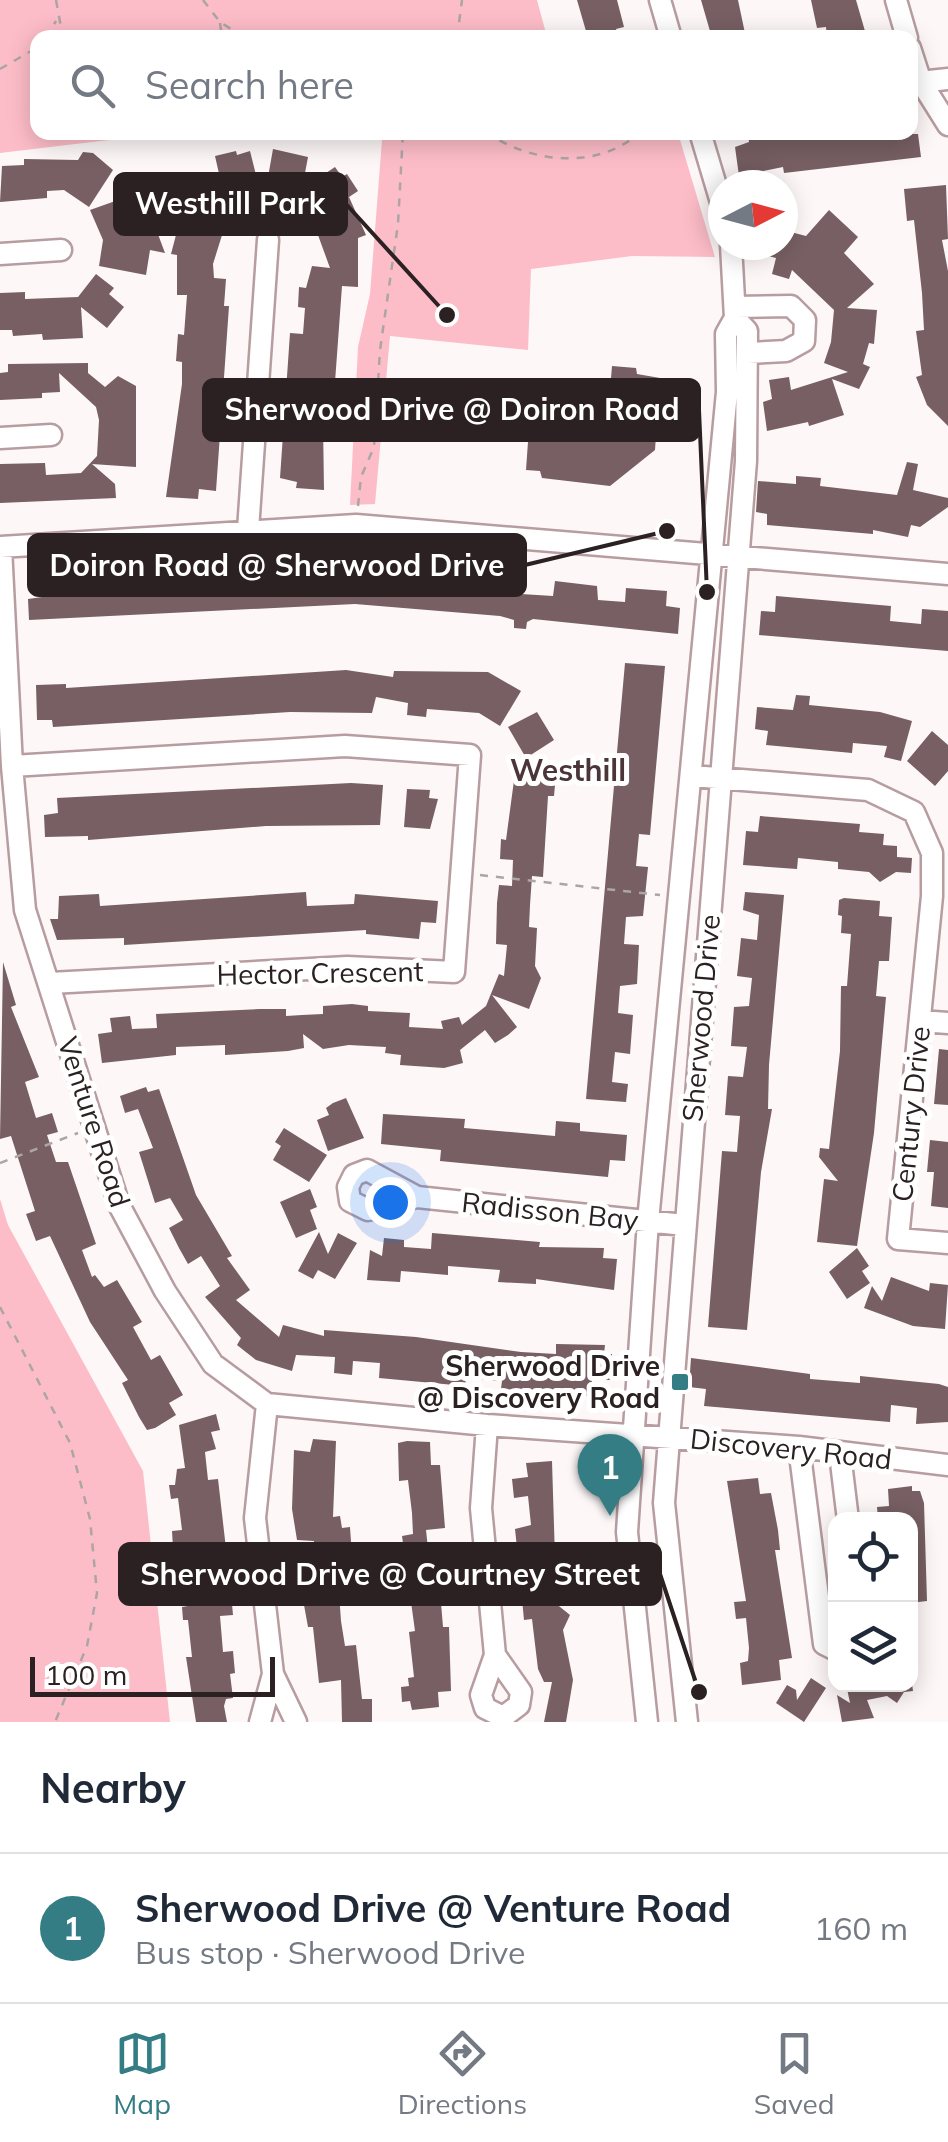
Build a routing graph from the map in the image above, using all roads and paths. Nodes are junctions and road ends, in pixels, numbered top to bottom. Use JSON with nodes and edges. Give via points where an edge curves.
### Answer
{"nodes":[{"id":1,"x":56,"y":0,"type":"edge"},
{"id":2,"x":203,"y":0,"type":"edge"},
{"id":3,"x":462,"y":0,"type":"edge"},
{"id":4,"x":660,"y":0,"type":"edge"},
{"id":5,"x":896,"y":0,"type":"edge"},
{"id":6,"x":57,"y":18,"type":"junction"},
{"id":7,"x":220,"y":22,"type":"junction"},
{"id":8,"x":50,"y":30,"type":"edge"},
{"id":9,"x":61,"y":30,"type":"edge"},
{"id":10,"x":221,"y":30,"type":"edge"},
{"id":11,"x":233,"y":30,"type":"edge"},
{"id":12,"x":458,"y":30,"type":"edge"},
{"id":13,"x":669,"y":30,"type":"edge"},
{"id":14,"x":905,"y":30,"type":"edge"},
{"id":15,"x":30,"y":53,"type":"edge"},
{"id":16,"x":0,"y":69,"type":"edge"},
{"id":17,"x":948,"y":79,"type":"edge"},
{"id":18,"x":918,"y":83,"type":"edge"},
{"id":19,"x":918,"y":86,"type":"edge"},
{"id":20,"x":948,"y":126,"type":"edge"},
{"id":21,"x":403,"y":140,"type":"edge"},
{"id":22,"x":500,"y":140,"type":"edge"},
{"id":23,"x":629,"y":140,"type":"edge"},
{"id":24,"x":702,"y":140,"type":"edge"},
{"id":25,"x":712,"y":170,"type":"edge"},
{"id":26,"x":268,"y":240,"type":"dead end"},
{"id":27,"x":61,"y":250,"type":"dead end"},
{"id":28,"x":0,"y":254,"type":"edge"},
{"id":29,"x":732,"y":260,"type":"edge"},
{"id":30,"x":735,"y":313,"type":"junction"},
{"id":31,"x":748,"y":353,"type":"junction"},
{"id":32,"x":51,"y":435,"type":"dead end"},
{"id":33,"x":0,"y":438,"type":"edge"},
{"id":34,"x":356,"y":525,"type":"junction"},
{"id":35,"x":248,"y":530,"type":"junction"},
{"id":36,"x":0,"y":546,"type":"edge"},
{"id":37,"x":712,"y":558,"type":"junction"},
{"id":38,"x":736,"y":559,"type":"junction"},
{"id":39,"x":948,"y":574,"type":"edge"},
{"id":40,"x":12,"y":766,"type":"junction"},
{"id":41,"x":692,"y":776,"type":"junction"},
{"id":42,"x":722,"y":778,"type":"junction"},
{"id":43,"x":463,"y":873,"type":"junction"},
{"id":44,"x":681,"y":898,"type":"junction"},
{"id":45,"x":926,"y":978,"type":"junction"},
{"id":46,"x":948,"y":980,"type":"edge"},
{"id":47,"x":50,"y":983,"type":"junction"},
{"id":48,"x":921,"y":1021,"type":"junction"},
{"id":49,"x":948,"y":1024,"type":"edge"},
{"id":50,"x":94,"y":1127,"type":"junction"},
{"id":51,"x":0,"y":1163,"type":"edge"},
{"id":52,"x":417,"y":1197,"type":"dead end"},
{"id":53,"x":648,"y":1221,"type":"junction"},
{"id":54,"x":684,"y":1225,"type":"junction"},
{"id":55,"x":948,"y":1244,"type":"edge"},
{"id":56,"x":0,"y":1307,"type":"edge"},
{"id":57,"x":268,"y":1404,"type":"junction"},
{"id":58,"x":487,"y":1426,"type":"junction"},
{"id":59,"x":634,"y":1435,"type":"junction"},
{"id":60,"x":668,"y":1437,"type":"junction"},
{"id":61,"x":800,"y":1447,"type":"junction"},
{"id":62,"x":840,"y":1454,"type":"junction"},
{"id":63,"x":948,"y":1464,"type":"edge"},
{"id":64,"x":847,"y":1512,"type":"edge"},
{"id":65,"x":828,"y":1646,"type":"edge"},
{"id":66,"x":494,"y":1655,"type":"dead end"},
{"id":67,"x":273,"y":1674,"type":"junction"},
{"id":68,"x":55,"y":1722,"type":"edge"},
{"id":69,"x":260,"y":1722,"type":"edge"},
{"id":70,"x":296,"y":1722,"type":"edge"},
{"id":71,"x":647,"y":1722,"type":"edge"},
{"id":72,"x":687,"y":1722,"type":"edge"}],
"edges":[{"from":1,"to":6,"type":"path"},
{"from":2,"to":7,"type":"path"},
{"from":3,"to":12,"type":"path"},
{"from":4,"to":13,"type":"street"},
{"from":5,"to":14,"type":"street"},
{"from":6,"to":8,"type":"path"},
{"from":6,"to":9,"type":"path"},
{"from":7,"to":10,"type":"path"},
{"from":7,"to":11,"type":"path"},
{"from":15,"to":16,"type":"path"},
{"from":17,"to":18,"type":"street"},
{"from":19,"to":20,"type":"street"},
{"from":21,"to":34,"type":"path","via":[[374,447],[361,476]]},
{"from":22,"to":23,"type":"path","via":[[562,158],[610,153]]},
{"from":24,"to":25,"type":"street"},
{"from":26,"to":35,"type":"street"},
{"from":27,"to":28,"type":"street"},
{"from":29,"to":30,"type":"street","name":"Sherwood Drive"},
{"from":30,"to":31,"type":"street","name":"Sherwood Drive","via":[[747,331]]},
{"from":30,"to":31,"type":"street","via":[[791,306],[805,320],[804,341],[786,352]]},
{"from":30,"to":37,"type":"street","name":"Sherwood Drive","via":[[726,334]]},
{"from":31,"to":38,"type":"street","name":"Sherwood Drive"},
{"from":32,"to":33,"type":"street"},
{"from":34,"to":35,"type":"street"},
{"from":34,"to":37,"type":"street"},
{"from":35,"to":36,"type":"street"},
{"from":36,"to":40,"type":"street","name":"Venture Road"},
{"from":37,"to":38,"type":"street"},
{"from":37,"to":41,"type":"street","name":"Sherwood Drive"},
{"from":38,"to":39,"type":"street"},
{"from":38,"to":42,"type":"street","name":"Sherwood Drive"},
{"from":40,"to":43,"type":"street","name":"Hector Crescent","via":[[345,746],[470,755]]},
{"from":40,"to":47,"type":"street","name":"Venture Road","via":[[25,910]]},
{"from":41,"to":42,"type":"street","name":"Century Drive"},
{"from":41,"to":44,"type":"street","name":"Sherwood Drive"},
{"from":42,"to":45,"type":"street","name":"Century Drive","via":[[868,790],[914,812],[932,854]]},
{"from":42,"to":54,"type":"street","name":"Sherwood Drive"},
{"from":43,"to":44,"type":"path"},
{"from":43,"to":47,"type":"street","name":"Hector Crescent","via":[[454,972],[347,967]]},
{"from":44,"to":53,"type":"street","name":"Sherwood Drive"},
{"from":45,"to":46,"type":"street"},
{"from":45,"to":48,"type":"street","name":"Century Drive"},
{"from":47,"to":50,"type":"street","name":"Venture Road"},
{"from":48,"to":49,"type":"street"},
{"from":48,"to":55,"type":"street","name":"Century Drive","via":[[898,1239]]},
{"from":50,"to":51,"type":"path"},
{"from":50,"to":57,"type":"street","name":"Venture Road","via":[[119,1205],[164,1290],[213,1364]]},
{"from":52,"to":53,"type":"street","name":"Radisson Bay"},
{"from":53,"to":54,"type":"street","name":"Radisson Bay"},
{"from":53,"to":59,"type":"street","name":"Sherwood Drive"},
{"from":54,"to":60,"type":"street","name":"Sherwood Drive"},
{"from":56,"to":68,"type":"path","via":[[70,1443],[90,1519],[98,1593],[88,1646]]},
{"from":57,"to":58,"type":"street"},
{"from":57,"to":67,"type":"street","via":[[256,1518]]},
{"from":58,"to":59,"type":"street"},
{"from":58,"to":66,"type":"street","via":[[480,1508]]},
{"from":59,"to":60,"type":"street","name":"Discovery Road"},
{"from":59,"to":71,"type":"street","name":"Sherwood Drive","via":[[627,1532]]},
{"from":60,"to":61,"type":"street","name":"Discovery Road"},
{"from":60,"to":72,"type":"street","name":"Sherwood Drive","via":[[664,1503]]},
{"from":61,"to":62,"type":"street","name":"Discovery Road"},
{"from":61,"to":65,"type":"street"},
{"from":62,"to":63,"type":"street","name":"Discovery Road"},
{"from":62,"to":64,"type":"street"},
{"from":67,"to":69,"type":"street"},
{"from":67,"to":70,"type":"street"}]}
